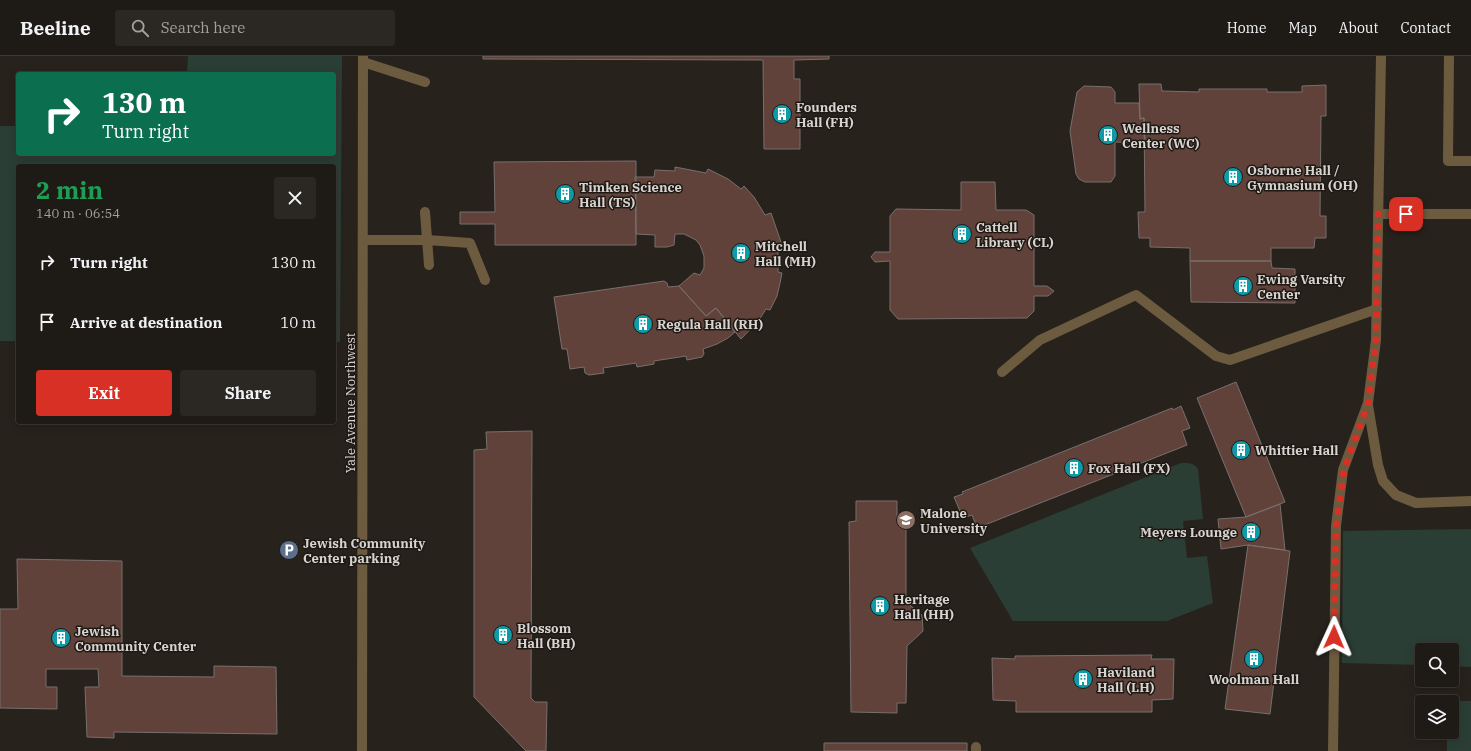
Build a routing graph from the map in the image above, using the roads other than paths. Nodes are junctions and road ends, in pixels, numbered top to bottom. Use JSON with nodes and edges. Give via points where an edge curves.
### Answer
{"nodes":[{"id":1,"x":1380,"y":56,"type":"edge"},
{"id":2,"x":1450,"y":56,"type":"edge"},
{"id":3,"x":363,"y":59,"type":"edge"},
{"id":4,"x":424,"y":82,"type":"dead end"},
{"id":5,"x":1471,"y":161,"type":"edge"},
{"id":6,"x":425,"y":212,"type":"dead end"},
{"id":7,"x":1378,"y":214,"type":"junction"},
{"id":8,"x":1471,"y":214,"type":"edge"},
{"id":9,"x":363,"y":240,"type":"junction"},
{"id":10,"x":427,"y":240,"type":"junction"},
{"id":11,"x":429,"y":265,"type":"dead end"},
{"id":12,"x":486,"y":280,"type":"dead end"},
{"id":13,"x":1377,"y":309,"type":"junction"},
{"id":14,"x":1002,"y":372,"type":"dead end"},
{"id":15,"x":1368,"y":403,"type":"junction"},
{"id":16,"x":1471,"y":501,"type":"edge"},
{"id":17,"x":362,"y":751,"type":"edge"},
{"id":18,"x":1334,"y":751,"type":"edge"}],
"edges":[{"from":1,"to":7,"type":"street"},
{"from":2,"to":5,"type":"street","via":[[1448,161]]},
{"from":3,"to":4,"type":"street"},
{"from":3,"to":9,"type":"street","name":"Yale Avenue Northwest"},
{"from":6,"to":10,"type":"street"},
{"from":7,"to":8,"type":"street"},
{"from":7,"to":13,"type":"street"},
{"from":9,"to":10,"type":"street"},
{"from":9,"to":17,"type":"street","name":"Yale Avenue Northwest"},
{"from":10,"to":11,"type":"street"},
{"from":10,"to":12,"type":"street","via":[[470,243]]},
{"from":13,"to":14,"type":"street","via":[[1230,360],[1216,356],[1136,295],[1040,340]]},
{"from":13,"to":15,"type":"street"},
{"from":15,"to":16,"type":"street","via":[[1378,465],[1383,481],[1396,495],[1416,503]]},
{"from":15,"to":18,"type":"street","via":[[1344,470],[1336,526]]}]}
